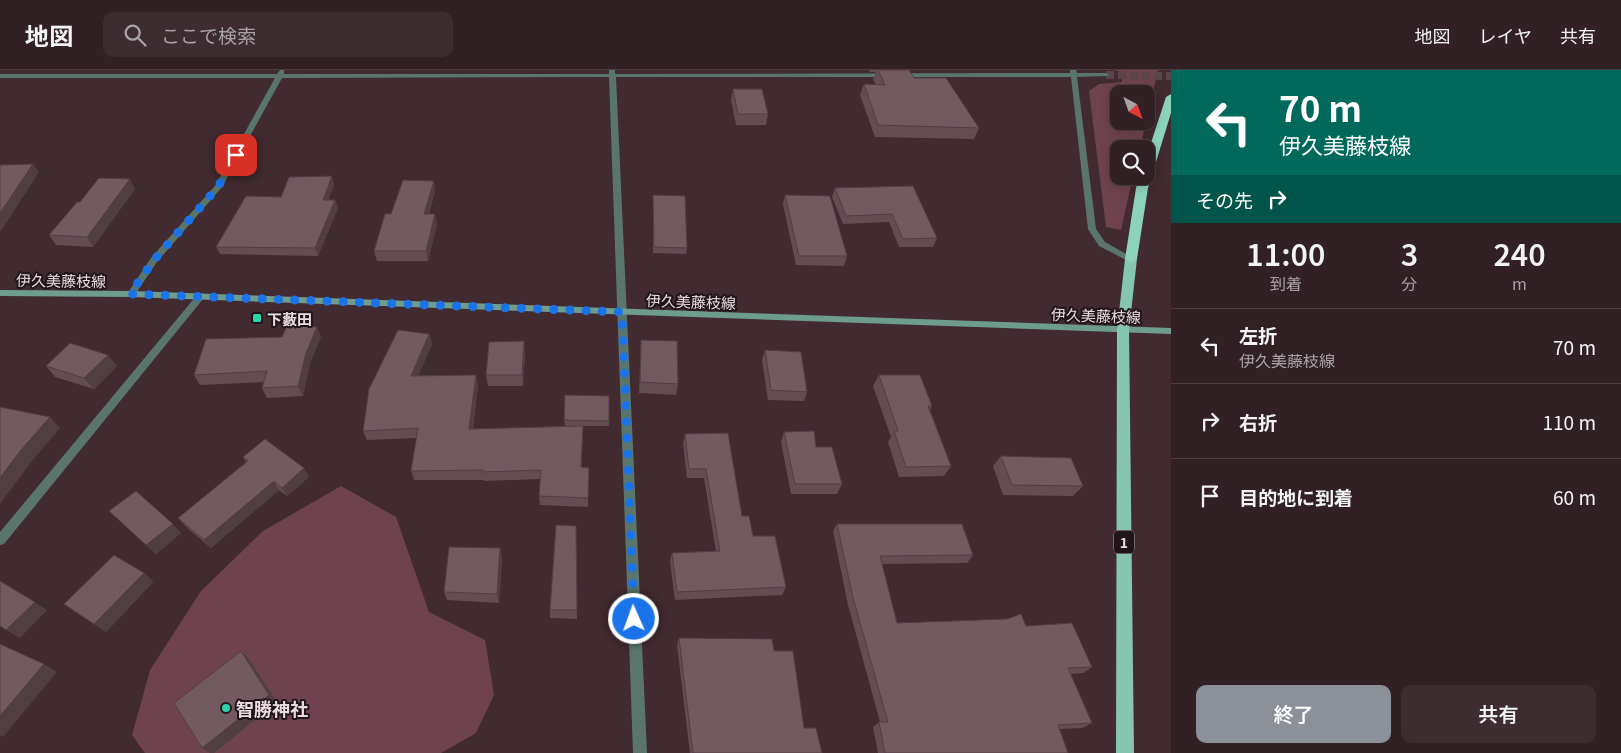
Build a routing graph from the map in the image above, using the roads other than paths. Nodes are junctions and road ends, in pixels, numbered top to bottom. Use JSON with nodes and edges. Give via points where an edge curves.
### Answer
{"nodes":[{"id":1,"x":281,"y":73,"type":"edge"},
{"id":2,"x":612,"y":73,"type":"edge"},
{"id":3,"x":1073,"y":73,"type":"edge"},
{"id":4,"x":1106,"y":75,"type":"dead end"},
{"id":5,"x":0,"y":76,"type":"edge"},
{"id":6,"x":1171,"y":97,"type":"edge"},
{"id":7,"x":1155,"y":148,"type":"edge"},
{"id":8,"x":1143,"y":185,"type":"edge"},
{"id":9,"x":1131,"y":259,"type":"junction"},
{"id":10,"x":0,"y":293,"type":"edge"},
{"id":11,"x":130,"y":294,"type":"junction"},
{"id":12,"x":200,"y":297,"type":"junction"},
{"id":13,"x":622,"y":312,"type":"junction"},
{"id":14,"x":1123,"y":330,"type":"junction"},
{"id":15,"x":1171,"y":331,"type":"edge"},
{"id":16,"x":0,"y":540,"type":"edge"},
{"id":17,"x":640,"y":753,"type":"edge"},
{"id":18,"x":1126,"y":753,"type":"edge"}],
"edges":[{"from":1,"to":2,"type":"street"},
{"from":1,"to":5,"type":"street"},
{"from":1,"to":11,"type":"street","via":[[218,187],[154,260]]},
{"from":2,"to":3,"type":"street"},
{"from":2,"to":13,"type":"street"},
{"from":3,"to":4,"type":"street"},
{"from":3,"to":9,"type":"street","via":[[1092,229],[1102,244]]},
{"from":6,"to":7,"type":"highway","number":"1"},
{"from":8,"to":9,"type":"highway","number":"1"},
{"from":9,"to":14,"type":"highway","number":"1"},
{"from":10,"to":11,"type":"main road","name":"伊久美藤枝線"},
{"from":11,"to":12,"type":"main road","name":"伊久美藤枝線"},
{"from":12,"to":13,"type":"main road","name":"伊久美藤枝線"},
{"from":12,"to":16,"type":"street"},
{"from":13,"to":14,"type":"main road","name":"伊久美藤枝線"},
{"from":13,"to":17,"type":"street"},
{"from":14,"to":15,"type":"main road","name":"伊久美藤枝線"},
{"from":14,"to":18,"type":"highway","number":"1"}]}
